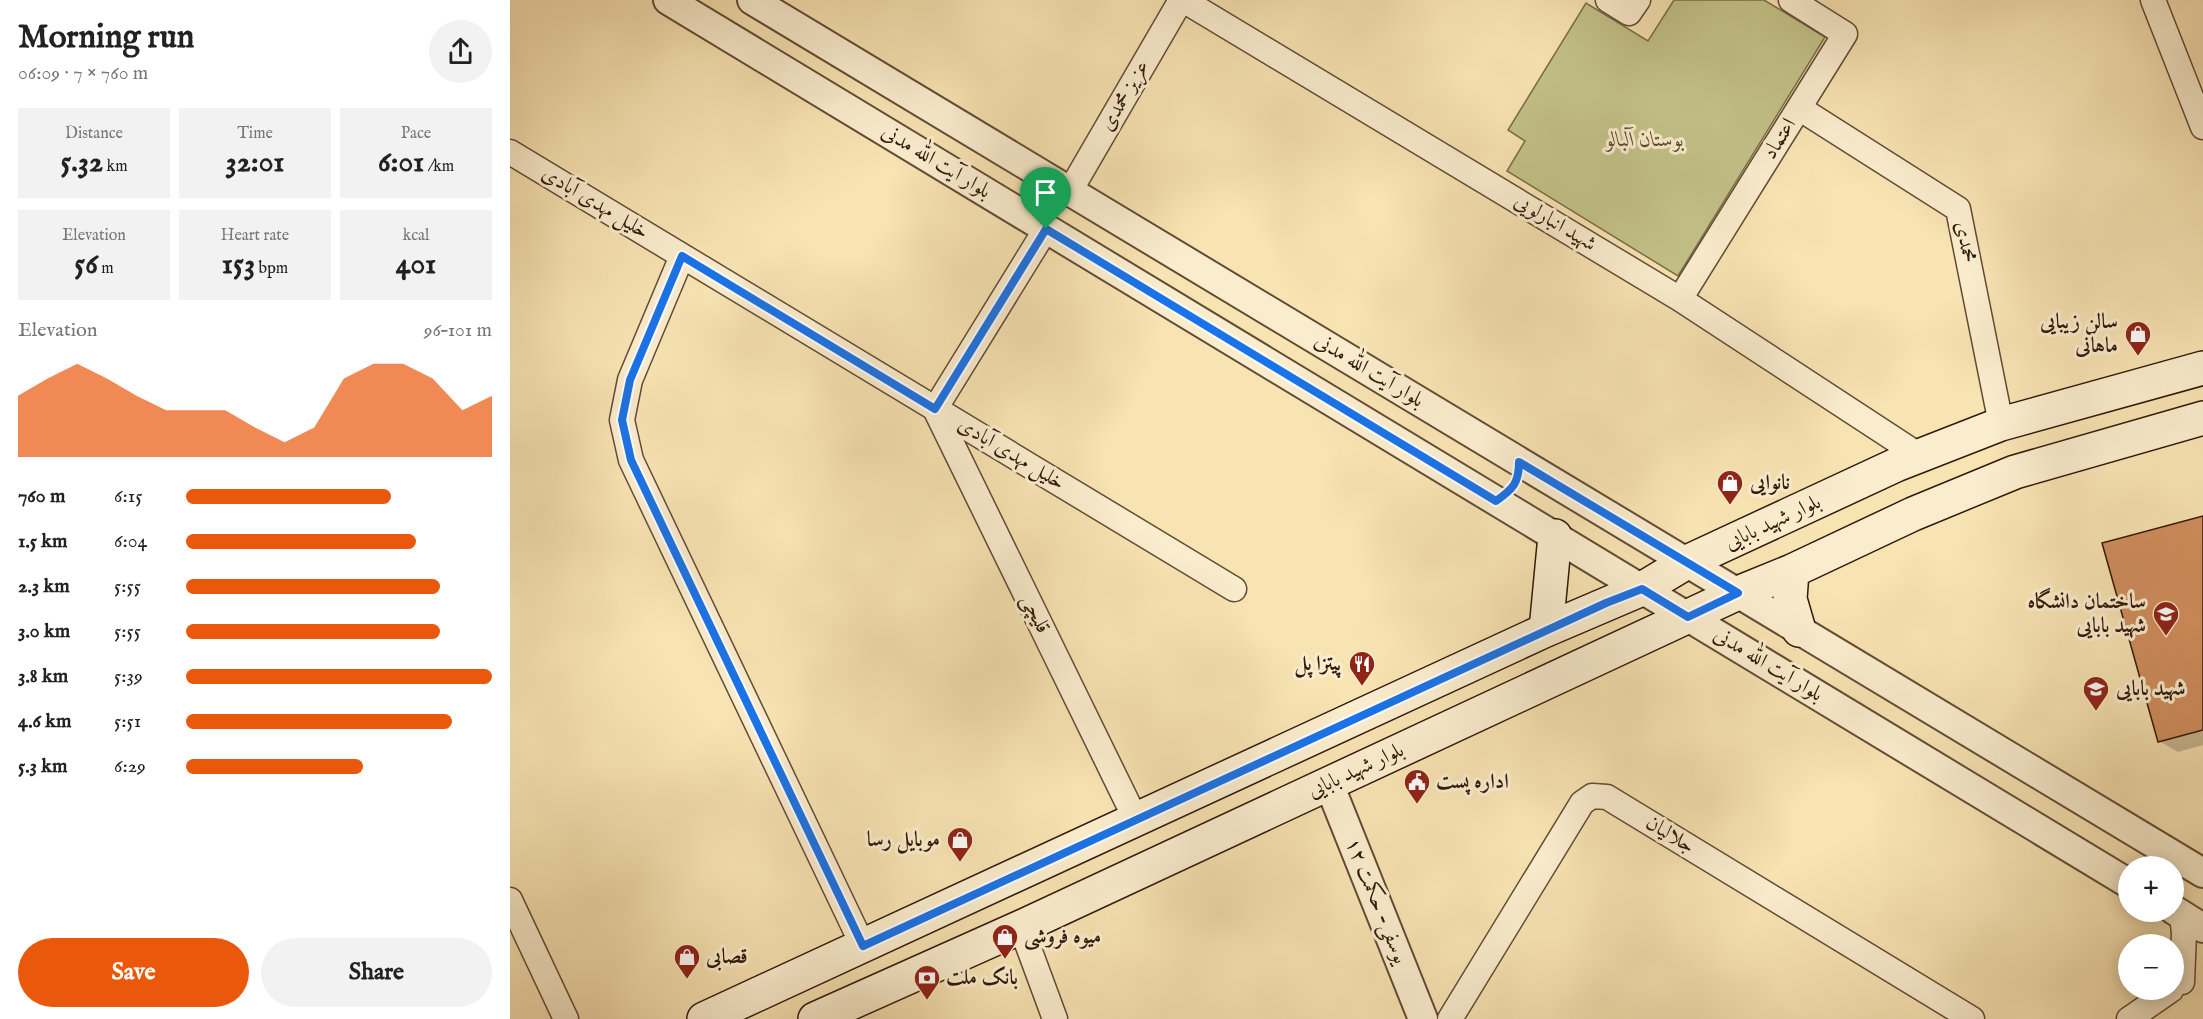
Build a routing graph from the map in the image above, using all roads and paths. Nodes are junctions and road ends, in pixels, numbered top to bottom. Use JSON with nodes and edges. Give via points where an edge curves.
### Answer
{"nodes":[{"id":1,"x":668,"y":0,"type":"edge"},
{"id":2,"x":752,"y":0,"type":"edge"},
{"id":3,"x":1182,"y":0,"type":"edge"},
{"id":4,"x":1608,"y":0,"type":"edge"},
{"id":5,"x":1791,"y":0,"type":"edge"},
{"id":6,"x":2153,"y":0,"type":"edge"},
{"id":7,"x":1633,"y":7,"type":"edge"},
{"id":8,"x":1799,"y":108,"type":"junction"},
{"id":9,"x":2203,"y":127,"type":"edge"},
{"id":10,"x":510,"y":152,"type":"edge"},
{"id":11,"x":1070,"y":191,"type":"junction"},
{"id":12,"x":1046,"y":229,"type":"junction"},
{"id":13,"x":682,"y":256,"type":"junction"},
{"id":14,"x":1680,"y":299,"type":"junction"},
{"id":15,"x":2203,"y":368,"type":"edge"},
{"id":16,"x":935,"y":409,"type":"junction"},
{"id":17,"x":2203,"y":418,"type":"edge"},
{"id":18,"x":2001,"y":424,"type":"junction"},
{"id":19,"x":1920,"y":456,"type":"junction"},
{"id":20,"x":1519,"y":462,"type":"junction"},
{"id":21,"x":1496,"y":501,"type":"junction"},
{"id":22,"x":1555,"y":536,"type":"junction"},
{"id":23,"x":1687,"y":562,"type":"junction"},
{"id":24,"x":1792,"y":571,"type":"junction"},
{"id":25,"x":1234,"y":589,"type":"dead end"},
{"id":26,"x":1642,"y":589,"type":"junction"},
{"id":27,"x":1738,"y":593,"type":"junction"},
{"id":28,"x":1688,"y":617,"type":"junction"},
{"id":29,"x":1546,"y":630,"type":"junction"},
{"id":30,"x":1799,"y":630,"type":"junction"},
{"id":31,"x":1866,"y":670,"type":"junction"},
{"id":32,"x":1840,"y":709,"type":"junction"},
{"id":33,"x":1329,"y":784,"type":"junction"},
{"id":34,"x":1136,"y":820,"type":"junction"},
{"id":35,"x":2190,"y":855,"type":"edge"},
{"id":36,"x":2203,"y":873,"type":"edge"},
{"id":37,"x":2118,"y":877,"type":"edge"},
{"id":38,"x":510,"y":900,"type":"edge"},
{"id":39,"x":2186,"y":918,"type":"edge"},
{"id":40,"x":1022,"y":927,"type":"junction"},
{"id":41,"x":2184,"y":934,"type":"edge"},
{"id":42,"x":863,"y":946,"type":"junction"},
{"id":43,"x":2203,"y":970,"type":"edge"},
{"id":44,"x":2184,"y":982,"type":"edge"},
{"id":45,"x":2156,"y":1000,"type":"edge"},
{"id":46,"x":566,"y":1019,"type":"edge"},
{"id":47,"x":704,"y":1019,"type":"edge"},
{"id":48,"x":815,"y":1019,"type":"edge"},
{"id":49,"x":1055,"y":1019,"type":"edge"},
{"id":50,"x":1423,"y":1019,"type":"edge"},
{"id":51,"x":1450,"y":1019,"type":"edge"},
{"id":52,"x":1972,"y":1019,"type":"edge"},
{"id":53,"x":2129,"y":1019,"type":"edge"}],
"edges":[{"from":1,"to":12,"type":"street","name":"بلوار آیت الله مدنی"},
{"from":2,"to":11,"type":"street","name":"بلوار آیت الله مدنی"},
{"from":3,"to":11,"type":"street","name":"عزیز محمدی"},
{"from":3,"to":14,"type":"street","name":"شهید انبارلویی"},
{"from":4,"to":7,"type":"street"},
{"from":5,"to":8,"type":"street","name":"اعتماد","via":[[1845,34]]},
{"from":6,"to":9,"type":"street"},
{"from":8,"to":14,"type":"street","name":"اعتماد"},
{"from":8,"to":18,"type":"street","name":"محمدی","via":[[1958,209]]},
{"from":10,"to":13,"type":"street","name":"خلیل مهدی آبادی"},
{"from":11,"to":20,"type":"street","name":"بلوار آیت الله مدنی"},
{"from":12,"to":16,"type":"street"},
{"from":12,"to":21,"type":"street","name":"بلوار آیت الله مدنی"},
{"from":13,"to":16,"type":"street","name":"خلیل مهدی آبادی"},
{"from":13,"to":42,"type":"street","via":[[630,380],[622,420],[631,460]]},
{"from":14,"to":19,"type":"street","name":"شهید انبارلویی"},
{"from":15,"to":18,"type":"main road","name":"بلوار شهید بابایی"},
{"from":16,"to":25,"type":"street","name":"خلیل مهدی آبادی"},
{"from":16,"to":34,"type":"street","name":"قلیچی"},
{"from":17,"to":24,"type":"main road","name":"بلوار شهید بابایی","via":[[2015,472],[1913,513]]},
{"from":18,"to":19,"type":"main road","name":"بلوار شهید بابایی"},
{"from":19,"to":23,"type":"main road","name":"بلوار شهید بابایی"},
{"from":20,"to":21,"type":"street","via":[[1519,477],[1510,491]]},
{"from":20,"to":23,"type":"street","name":"بلوار آیت الله مدنی"},
{"from":21,"to":22,"type":"street","name":"بلوار آیت الله مدنی"},
{"from":22,"to":26,"type":"street","name":"بلوار آیت الله مدنی"},
{"from":22,"to":29,"type":"main road"},
{"from":23,"to":26,"type":"main road","name":"بلوار شهید بابایی"},
{"from":23,"to":27,"type":"street","name":"بلوار آیت الله مدنی"},
{"from":24,"to":27,"type":"main road","name":"بلوار شهید بابایی"},
{"from":24,"to":30,"type":"main road","via":[[1790,599]]},
{"from":26,"to":28,"type":"street","name":"بلوار آیت الله مدنی"},
{"from":26,"to":29,"type":"main road","name":"بلوار شهید بابایی"},
{"from":27,"to":28,"type":"main road","name":"بلوار شهید بابایی"},
{"from":27,"to":30,"type":"street","name":"بلوار آیت الله مدنی"},
{"from":28,"to":32,"type":"street","name":"بلوار آیت الله مدنی"},
{"from":28,"to":33,"type":"main road","name":"بلوار شهید بابایی"},
{"from":29,"to":34,"type":"main road","name":"بلوار شهید بابایی"},
{"from":30,"to":31,"type":"street","name":"بلوار آیت الله مدنی"},
{"from":31,"to":32,"type":"street","via":[[1850,679],[1842,690]]},
{"from":31,"to":35,"type":"street","name":"بلوار آیت الله مدنی"},
{"from":32,"to":37,"type":"street","name":"بلوار آیت الله مدنی"},
{"from":33,"to":40,"type":"main road","name":"بلوار شهید بابایی"},
{"from":33,"to":50,"type":"street","name":"یوسفی- حکمت ۱۲"},
{"from":34,"to":42,"type":"main road","name":"بلوار شهید بابایی"},
{"from":35,"to":36,"type":"street","name":"بلوار آیت الله مدنی"},
{"from":38,"to":46,"type":"street"},
{"from":39,"to":41,"type":"street"},
{"from":40,"to":48,"type":"main road","name":"بلوار شهید بابایی"},
{"from":40,"to":49,"type":"street"},
{"from":42,"to":47,"type":"main road","name":"بلوار شهید بابایی"},
{"from":43,"to":44,"type":"street"},
{"from":45,"to":53,"type":"street"},
{"from":51,"to":52,"type":"street","name":"جلالیان","via":[[1582,803],[1592,796],[1607,797]]}]}
